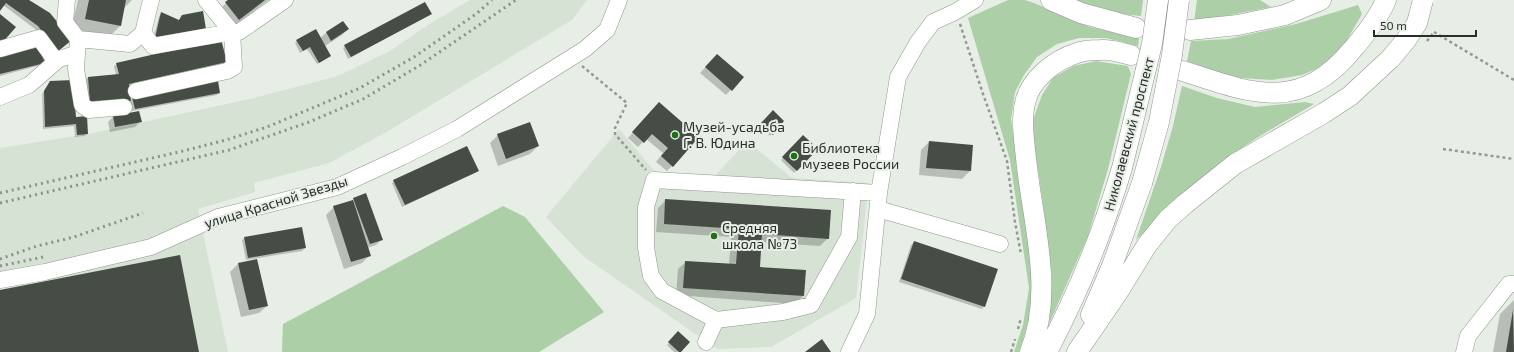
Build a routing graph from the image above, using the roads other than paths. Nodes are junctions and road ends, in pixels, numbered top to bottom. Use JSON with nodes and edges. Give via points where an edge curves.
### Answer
{"nodes":[{"id":1,"x":67,"y":0,"type":"edge"},
{"id":2,"x":151,"y":0,"type":"edge"},
{"id":3,"x":206,"y":0,"type":"edge"},
{"id":4,"x":285,"y":0,"type":"edge"},
{"id":5,"x":619,"y":0,"type":"edge"},
{"id":6,"x":975,"y":0,"type":"edge"},
{"id":7,"x":1051,"y":0,"type":"edge"},
{"id":8,"x":1158,"y":0,"type":"edge"},
{"id":9,"x":1179,"y":0,"type":"edge"},
{"id":10,"x":1321,"y":0,"type":"edge"},
{"id":11,"x":1423,"y":0,"type":"edge"},
{"id":12,"x":1383,"y":7,"type":"edge"},
{"id":13,"x":1136,"y":28,"type":"dead end"},
{"id":14,"x":1190,"y":30,"type":"dead end"},
{"id":15,"x":232,"y":32,"type":"junction"},
{"id":16,"x":143,"y":34,"type":"junction"},
{"id":17,"x":77,"y":46,"type":"junction"},
{"id":18,"x":0,"y":49,"type":"edge"},
{"id":19,"x":1131,"y":55,"type":"dead end"},
{"id":20,"x":59,"y":59,"type":"junction"},
{"id":21,"x":1182,"y":71,"type":"dead end"},
{"id":22,"x":136,"y":91,"type":"dead end"},
{"id":23,"x":0,"y":97,"type":"edge"},
{"id":24,"x":124,"y":107,"type":"dead end"},
{"id":25,"x":853,"y":191,"type":"junction"},
{"id":26,"x":880,"y":193,"type":"junction"},
{"id":27,"x":878,"y":210,"type":"junction"},
{"id":28,"x":1000,"y":244,"type":"dead end"},
{"id":29,"x":0,"y":280,"type":"edge"},
{"id":30,"x":1514,"y":284,"type":"edge"},
{"id":31,"x":716,"y":320,"type":"junction"},
{"id":32,"x":706,"y":342,"type":"dead end"},
{"id":33,"x":849,"y":352,"type":"edge"},
{"id":34,"x":1030,"y":352,"type":"edge"},
{"id":35,"x":1047,"y":352,"type":"edge"},
{"id":36,"x":1076,"y":352,"type":"edge"},
{"id":37,"x":1464,"y":352,"type":"edge"}],
"edges":[{"from":1,"to":17,"type":"street","via":[[65,22]]},
{"from":2,"to":16,"type":"street"},
{"from":3,"to":15,"type":"street"},
{"from":4,"to":15,"type":"street","via":[[240,32]]},
{"from":5,"to":29,"type":"street","name":"улица Красной Звезды","via":[[607,30],[585,49],[457,129],[337,187],[218,217],[151,247]]},
{"from":6,"to":26,"type":"street","via":[[933,22],[898,77]]},
{"from":7,"to":13,"type":"main road","via":[[1081,13]]},
{"from":8,"to":35,"type":"main road","name":"Николаевский проспект","bridge":true,"via":[[1152,44],[1109,213],[1069,310]]},
{"from":9,"to":36,"type":"main road","name":"Николаевский проспект","bridge":true,"via":[[1159,122],[1142,183],[1112,266]]},
{"from":10,"to":14,"type":"main road","via":[[1286,15],[1238,25]]},
{"from":11,"to":36,"type":"main road","bridge":true,"via":[[1417,24],[1406,40],[1391,58],[1350,96],[1235,164],[1168,220],[1147,245]]},
{"from":12,"to":21,"type":"main road","via":[[1340,65],[1312,84],[1293,91],[1272,94],[1245,91]]},
{"from":15,"to":16,"type":"street","via":[[153,46]]},
{"from":15,"to":22,"type":"street","via":[[234,67],[231,69]]},
{"from":16,"to":17,"type":"street","via":[[130,44]]},
{"from":17,"to":20,"type":"street"},
{"from":17,"to":24,"type":"street","via":[[76,69],[82,105],[89,110]]},
{"from":18,"to":20,"type":"street","via":[[39,38],[53,58]]},
{"from":19,"to":34,"type":"main road","via":[[1103,50],[1079,52],[1061,60],[1042,74],[1025,103],[1025,150],[1040,263],[1042,298]]},
{"from":20,"to":23,"type":"street","via":[[29,85]]},
{"from":25,"to":26,"type":"street"},
{"from":25,"to":31,"type":"street","via":[[849,237],[811,305],[783,312]]},
{"from":25,"to":31,"type":"street","via":[[654,180],[646,207],[646,248],[651,276],[662,291]]},
{"from":26,"to":27,"type":"street"},
{"from":27,"to":28,"type":"street"},
{"from":27,"to":33,"type":"street","via":[[866,314]]},
{"from":30,"to":37,"type":"street","via":[[1509,284],[1468,336]]},
{"from":31,"to":32,"type":"street"}]}
